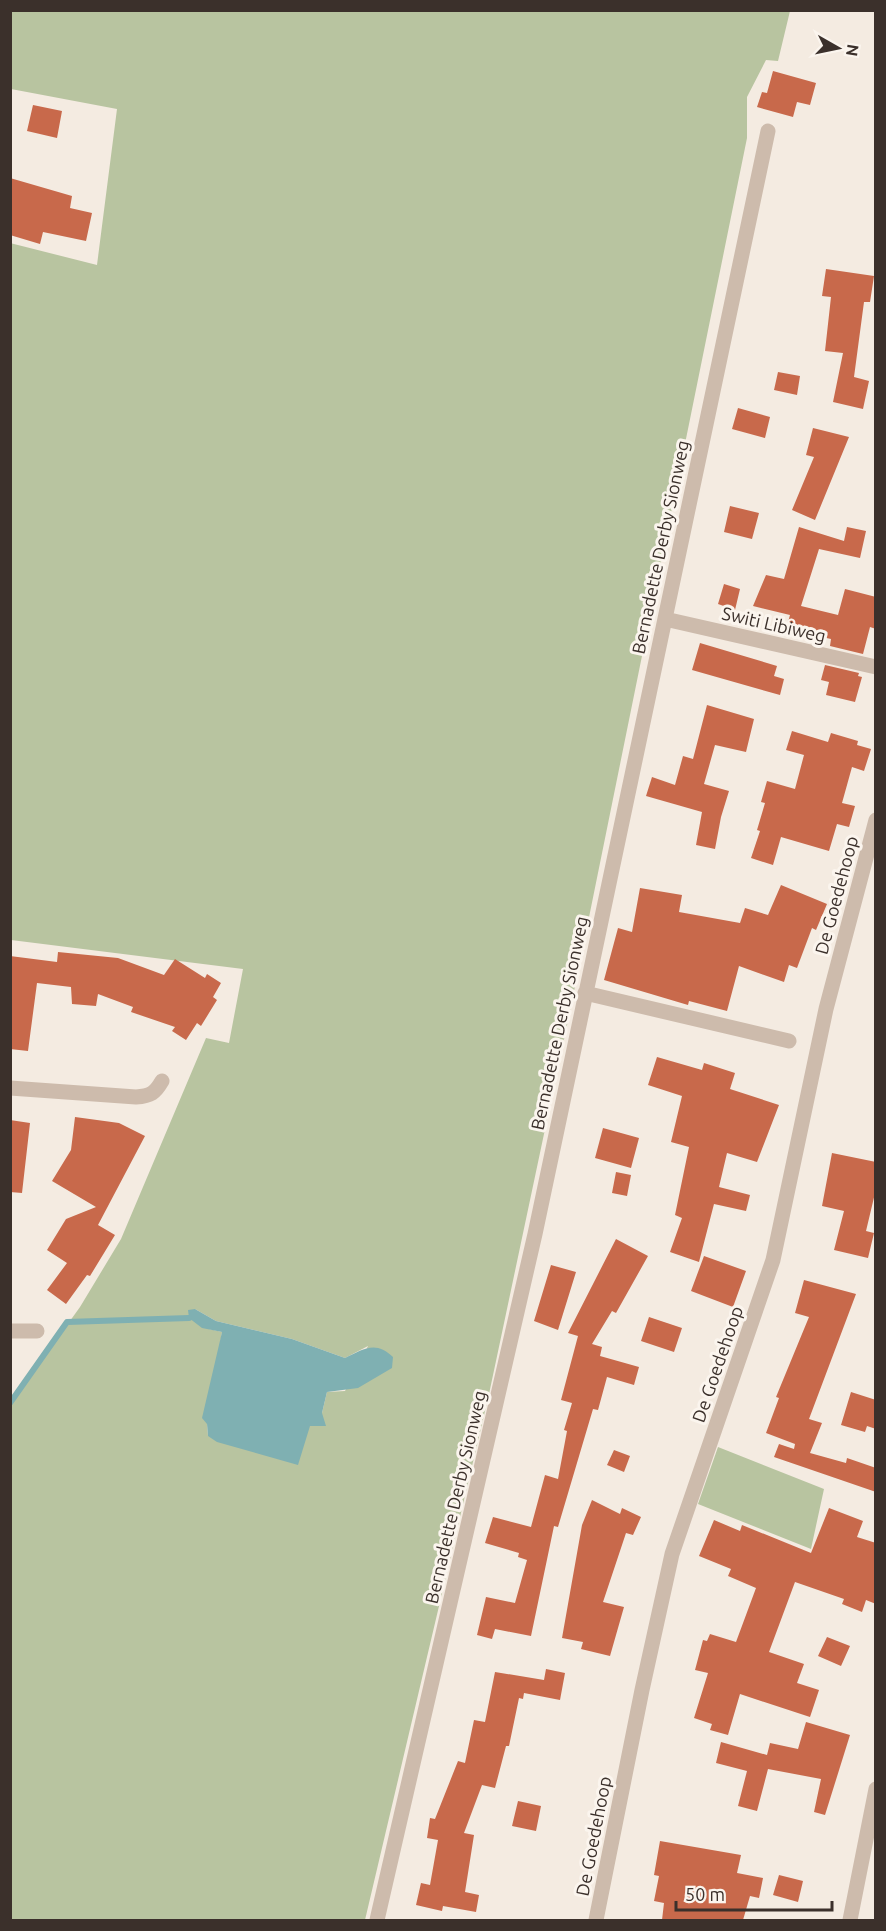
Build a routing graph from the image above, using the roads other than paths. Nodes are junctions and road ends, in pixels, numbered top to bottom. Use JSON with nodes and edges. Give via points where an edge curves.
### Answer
{"nodes":[{"id":1,"x":768,"y":131,"type":"dead end"},
{"id":2,"x":664,"y":619,"type":"junction"},
{"id":3,"x":876,"y":667,"type":"edge"},
{"id":4,"x":876,"y":820,"type":"edge"},
{"id":5,"x":585,"y":993,"type":"junction"},
{"id":6,"x":789,"y":1041,"type":"dead end"},
{"id":7,"x":162,"y":1081,"type":"dead end"},
{"id":8,"x":10,"y":1088,"type":"edge"},
{"id":9,"x":10,"y":1331,"type":"edge"},
{"id":10,"x":37,"y":1331,"type":"dead end"},
{"id":11,"x":876,"y":1789,"type":"edge"},
{"id":12,"x":377,"y":1920,"type":"edge"},
{"id":13,"x":596,"y":1920,"type":"edge"},
{"id":14,"x":850,"y":1920,"type":"edge"}],
"edges":[{"from":1,"to":2,"type":"street","name":"Bernadette Derby Sionweg"},
{"from":2,"to":3,"type":"street","name":"Switi Libiweg"},
{"from":2,"to":5,"type":"street","name":"Bernadette Derby Sionweg"},
{"from":4,"to":13,"type":"street","name":"De Goedehoop","via":[[826,1008],[773,1260],[672,1554]]},
{"from":5,"to":6,"type":"street"},
{"from":5,"to":12,"type":"street","name":"Bernadette Derby Sionweg","via":[[536,1234]]},
{"from":7,"to":8,"type":"street","via":[[156,1092],[136,1097]]},
{"from":9,"to":10,"type":"street"},
{"from":11,"to":14,"type":"street"}]}
